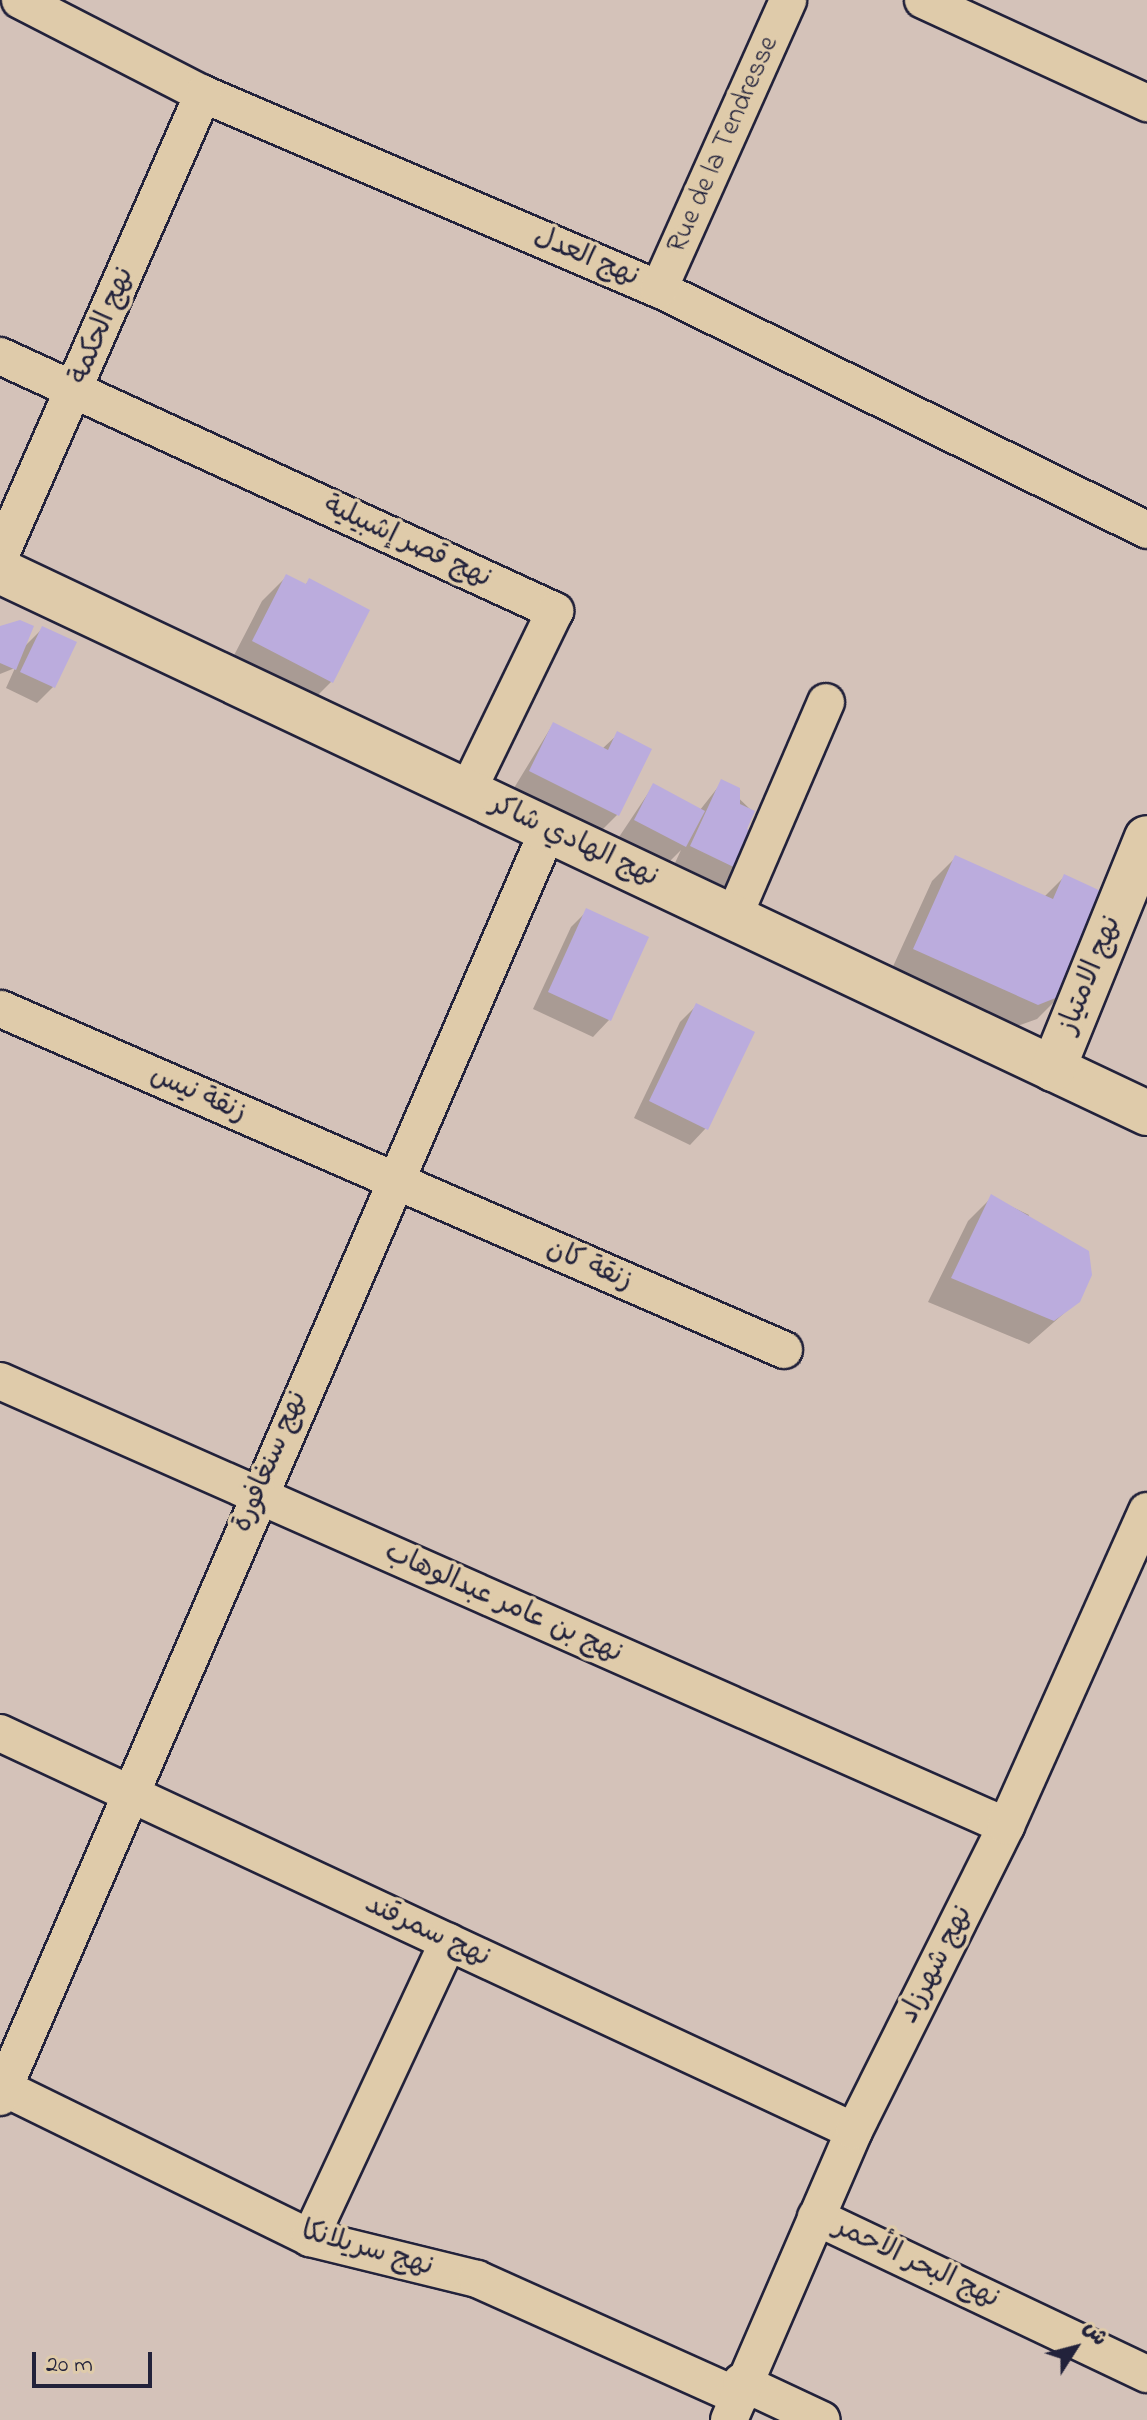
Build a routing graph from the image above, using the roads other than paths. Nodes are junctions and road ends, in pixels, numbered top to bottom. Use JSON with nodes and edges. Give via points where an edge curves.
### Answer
{"nodes":[{"id":1,"x":20,"y":0,"type":"edge"},
{"id":2,"x":788,"y":0,"type":"edge"},
{"id":3,"x":923,"y":0,"type":"edge"},
{"id":4,"x":203,"y":94,"type":"junction"},
{"id":5,"x":1147,"y":103,"type":"edge"},
{"id":6,"x":659,"y":289,"type":"junction"},
{"id":7,"x":0,"y":356,"type":"edge"},
{"id":8,"x":75,"y":392,"type":"junction"},
{"id":9,"x":1147,"y":530,"type":"edge"},
{"id":10,"x":2,"y":575,"type":"edge"},
{"id":11,"x":826,"y":702,"type":"dead end"},
{"id":12,"x":467,"y":792,"type":"junction"},
{"id":13,"x":548,"y":830,"type":"junction"},
{"id":14,"x":1147,"y":838,"type":"edge"},
{"id":15,"x":733,"y":918,"type":"junction"},
{"id":16,"x":1,"y":1009,"type":"edge"},
{"id":17,"x":1053,"y":1069,"type":"junction"},
{"id":18,"x":1147,"y":1113,"type":"edge"},
{"id":19,"x":394,"y":1182,"type":"junction"},
{"id":20,"x":784,"y":1350,"type":"dead end"},
{"id":21,"x":0,"y":1381,"type":"edge"},
{"id":22,"x":257,"y":1494,"type":"junction"},
{"id":23,"x":1147,"y":1511,"type":"edge"},
{"id":24,"x":0,"y":1733,"type":"edge"},
{"id":25,"x":130,"y":1796,"type":"junction"},
{"id":26,"x":1006,"y":1826,"type":"junction"},
{"id":27,"x":448,"y":1942,"type":"junction"},
{"id":28,"x":1,"y":2090,"type":"edge"},
{"id":29,"x":854,"y":2131,"type":"junction"},
{"id":30,"x":816,"y":2217,"type":"junction"},
{"id":31,"x":310,"y":2238,"type":"junction"},
{"id":32,"x":1147,"y":2374,"type":"edge"},
{"id":33,"x":737,"y":2400,"type":"edge"},
{"id":34,"x":822,"y":2420,"type":"edge"}],
"edges":[{"from":1,"to":4,"type":"street","name":"نهج العدل"},
{"from":2,"to":6,"type":"street","name":"Rue de la Tendresse"},
{"from":3,"to":5,"type":"street"},
{"from":4,"to":6,"type":"street","name":"نهج العدل"},
{"from":4,"to":8,"type":"street","name":"نهج الحكمة"},
{"from":6,"to":9,"type":"street","name":"نهج العدل"},
{"from":7,"to":8,"type":"street"},
{"from":8,"to":10,"type":"street","name":"نهج الحكمة"},
{"from":8,"to":12,"type":"street","name":"نهج قصر إشبيلية","via":[[555,611]]},
{"from":10,"to":12,"type":"street","name":"نهج الهادي شاكر"},
{"from":11,"to":15,"type":"street"},
{"from":12,"to":13,"type":"street","name":"نهج الهادي شاكر"},
{"from":13,"to":15,"type":"street","name":"نهج الهادي شاكر"},
{"from":13,"to":19,"type":"street","name":"نهج سنغافورة"},
{"from":14,"to":17,"type":"street","name":"نهج الامتياز"},
{"from":15,"to":17,"type":"street","name":"نهج الهادي شاكر"},
{"from":16,"to":19,"type":"street","name":"زنقة نيس"},
{"from":17,"to":18,"type":"street","name":"نهج الهادي شاكر"},
{"from":19,"to":20,"type":"street","name":"زنقة كان"},
{"from":19,"to":22,"type":"street","name":"نهج سنغافورة"},
{"from":21,"to":22,"type":"street","name":"نهج بن عامر عبدالوهاب"},
{"from":22,"to":25,"type":"street","name":"نهج سنغافورة"},
{"from":22,"to":26,"type":"street","name":"نهج بن عامر عبدالوهاب"},
{"from":23,"to":26,"type":"street","name":"نهج شهرزاد"},
{"from":24,"to":25,"type":"street","name":"نهج سمرقند"},
{"from":25,"to":27,"type":"street","name":"نهج سمرقند"},
{"from":25,"to":28,"type":"street","name":"نهج سنغافورة"},
{"from":26,"to":29,"type":"street","name":"نهج شهرزاد"},
{"from":27,"to":29,"type":"street","name":"نهج سمرقند"},
{"from":27,"to":31,"type":"street"},
{"from":28,"to":31,"type":"street","name":"نهج سريلانكا"},
{"from":29,"to":30,"type":"street","name":"نهج شهرزاد"},
{"from":30,"to":32,"type":"street","name":"نهج البحر الأحمر"},
{"from":30,"to":33,"type":"street","name":"نهج شهرزاد"},
{"from":31,"to":33,"type":"street","name":"نهج سريلانكا","via":[[477,2279]]},
{"from":33,"to":34,"type":"street","name":"نهج سريلانكا"}]}
